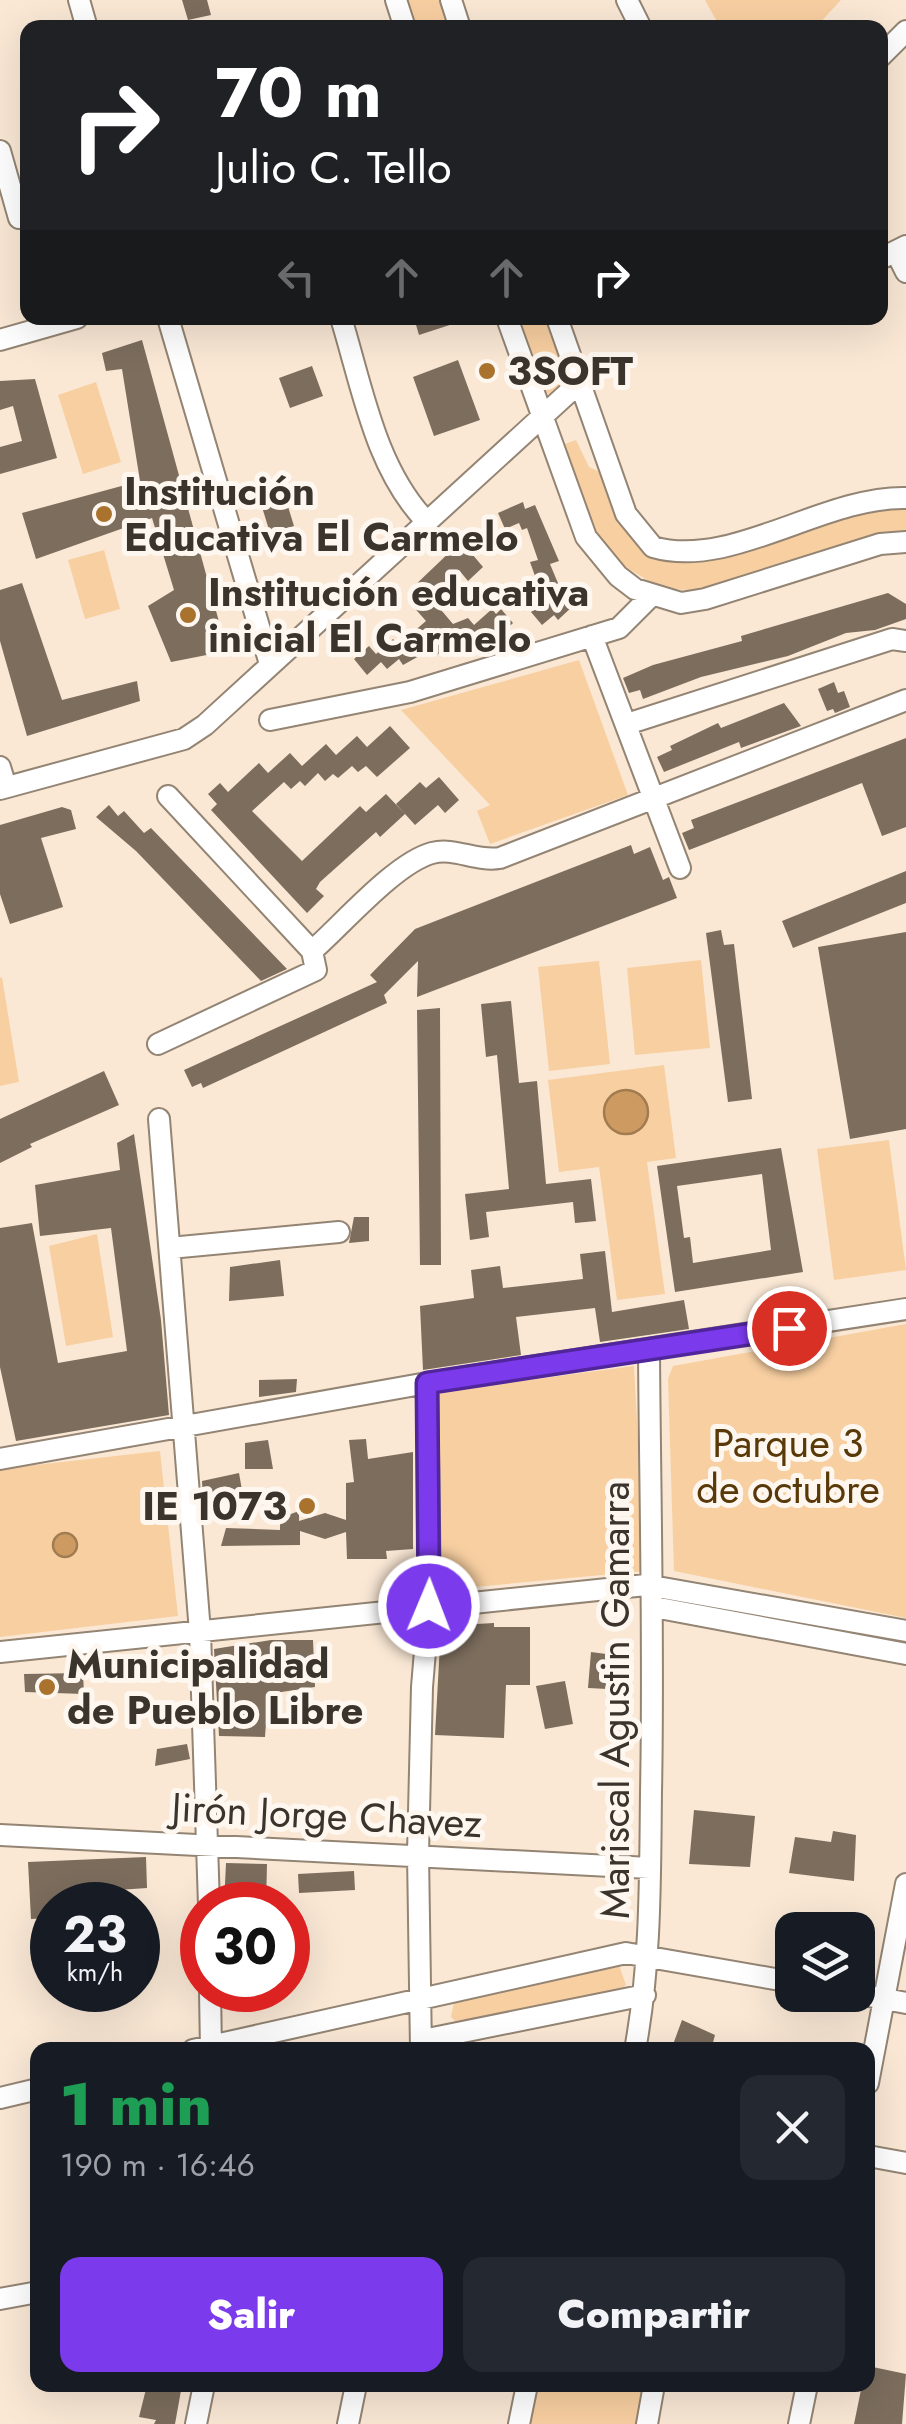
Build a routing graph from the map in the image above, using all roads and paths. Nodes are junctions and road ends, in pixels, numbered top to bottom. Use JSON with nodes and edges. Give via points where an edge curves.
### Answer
{"nodes":[{"id":1,"x":906,"y":30,"type":"edge"},
{"id":2,"x":888,"y":48,"type":"edge"},
{"id":3,"x":0,"y":151,"type":"edge"},
{"id":4,"x":16,"y":219,"type":"edge"},
{"id":5,"x":894,"y":252,"type":"edge"},
{"id":6,"x":906,"y":272,"type":"edge"},
{"id":7,"x":52,"y":325,"type":"edge"},
{"id":8,"x":170,"y":325,"type":"edge"},
{"id":9,"x":343,"y":325,"type":"edge"},
{"id":10,"x":510,"y":325,"type":"edge"},
{"id":11,"x":559,"y":325,"type":"edge"},
{"id":12,"x":0,"y":340,"type":"edge"},
{"id":13,"x":579,"y":383,"type":"junction"},
{"id":14,"x":542,"y":414,"type":"junction"},
{"id":15,"x":906,"y":498,"type":"edge"},
{"id":16,"x":426,"y":521,"type":"junction"},
{"id":17,"x":906,"y":542,"type":"edge"},
{"id":18,"x":651,"y":596,"type":"junction"},
{"id":19,"x":592,"y":636,"type":"junction"},
{"id":20,"x":906,"y":641,"type":"edge"},
{"id":21,"x":270,"y":664,"type":"junction"},
{"id":22,"x":906,"y":700,"type":"edge"},
{"id":23,"x":270,"y":720,"type":"dead end"},
{"id":24,"x":627,"y":724,"type":"junction"},
{"id":25,"x":2,"y":781,"type":"edge"},
{"id":26,"x":653,"y":795,"type":"junction"},
{"id":27,"x":168,"y":796,"type":"dead end"},
{"id":28,"x":680,"y":868,"type":"dead end"},
{"id":29,"x":312,"y":952,"type":"junction"},
{"id":30,"x":158,"y":1044,"type":"dead end"},
{"id":31,"x":159,"y":1119,"type":"dead end"},
{"id":32,"x":338,"y":1232,"type":"dead end"},
{"id":33,"x":170,"y":1248,"type":"junction"},
{"id":34,"x":906,"y":1309,"type":"edge"},
{"id":35,"x":649,"y":1350,"type":"junction"},
{"id":36,"x":427,"y":1383,"type":"junction"},
{"id":37,"x":181,"y":1430,"type":"junction"},
{"id":38,"x":0,"y":1460,"type":"edge"},
{"id":39,"x":654,"y":1585,"type":"junction"},
{"id":40,"x":429,"y":1606,"type":"junction"},
{"id":41,"x":654,"y":1607,"type":"junction"},
{"id":42,"x":906,"y":1631,"type":"edge"},
{"id":43,"x":200,"y":1632,"type":"junction"},
{"id":44,"x":0,"y":1652,"type":"edge"},
{"id":45,"x":906,"y":1654,"type":"edge"},
{"id":46,"x":0,"y":1836,"type":"edge"},
{"id":47,"x":208,"y":1843,"type":"junction"},
{"id":48,"x":418,"y":1854,"type":"junction"},
{"id":49,"x":650,"y":1868,"type":"junction"},
{"id":50,"x":208,"y":1882,"type":"edge"},
{"id":51,"x":906,"y":1884,"type":"edge"},
{"id":52,"x":648,"y":1955,"type":"junction"},
{"id":53,"x":775,"y":1979,"type":"edge"},
{"id":54,"x":645,"y":1995,"type":"junction"},
{"id":55,"x":423,"y":1996,"type":"junction"},
{"id":56,"x":875,"y":1997,"type":"edge"},
{"id":57,"x":884,"y":1999,"type":"junction"},
{"id":58,"x":906,"y":2003,"type":"edge"},
{"id":59,"x":208,"y":2012,"type":"edge"},
{"id":60,"x":206,"y":2042,"type":"edge"},
{"id":61,"x":230,"y":2042,"type":"edge"},
{"id":62,"x":422,"y":2042,"type":"edge"},
{"id":63,"x":435,"y":2042,"type":"edge"},
{"id":64,"x":636,"y":2042,"type":"edge"},
{"id":65,"x":875,"y":2046,"type":"edge"},
{"id":66,"x":30,"y":2091,"type":"edge"},
{"id":67,"x":0,"y":2098,"type":"edge"},
{"id":68,"x":875,"y":2157,"type":"edge"},
{"id":69,"x":906,"y":2163,"type":"edge"},
{"id":70,"x":30,"y":2293,"type":"edge"},
{"id":71,"x":0,"y":2299,"type":"edge"},
{"id":72,"x":202,"y":2392,"type":"edge"},
{"id":73,"x":355,"y":2392,"type":"edge"},
{"id":74,"x":526,"y":2392,"type":"edge"},
{"id":75,"x":653,"y":2392,"type":"edge"},
{"id":76,"x":806,"y":2392,"type":"edge"},
{"id":77,"x":196,"y":2422,"type":"edge"},
{"id":78,"x":218,"y":2424,"type":"edge"},
{"id":79,"x":348,"y":2424,"type":"edge"},
{"id":80,"x":519,"y":2424,"type":"edge"},
{"id":81,"x":647,"y":2424,"type":"edge"},
{"id":82,"x":799,"y":2424,"type":"edge"}],
"edges":[{"from":1,"to":2,"type":"street"},
{"from":3,"to":4,"type":"street"},
{"from":5,"to":6,"type":"street"},
{"from":7,"to":12,"type":"street"},
{"from":8,"to":21,"type":"street"},
{"from":9,"to":16,"type":"street","via":[[384,455]]},
{"from":10,"to":14,"type":"street"},
{"from":11,"to":13,"type":"street"},
{"from":13,"to":14,"type":"street"},
{"from":13,"to":15,"type":"street","via":[[626,514],[652,546],[694,554],[869,498]]},
{"from":14,"to":16,"type":"street"},
{"from":14,"to":18,"type":"street","via":[[586,537],[618,576]]},
{"from":16,"to":21,"type":"street"},
{"from":17,"to":18,"type":"street","via":[[880,544],[705,599],[681,604]]},
{"from":18,"to":19,"type":"street","via":[[619,628]]},
{"from":19,"to":23,"type":"street","via":[[410,692]]},
{"from":19,"to":24,"type":"street"},
{"from":20,"to":24,"type":"street"},
{"from":21,"to":25,"type":"street","via":[[184,739]]},
{"from":22,"to":26,"type":"street"},
{"from":24,"to":26,"type":"street"},
{"from":26,"to":28,"type":"street"},
{"from":26,"to":29,"type":"street","via":[[500,858],[446,852],[420,858]]},
{"from":27,"to":29,"type":"street"},
{"from":29,"to":30,"type":"street","via":[[316,970]]},
{"from":31,"to":33,"type":"street"},
{"from":32,"to":33,"type":"street"},
{"from":33,"to":37,"type":"street"},
{"from":34,"to":35,"type":"street"},
{"from":35,"to":36,"type":"street"},
{"from":35,"to":39,"type":"street","name":"Mariscal Agustin Gamarra"},
{"from":36,"to":37,"type":"street"},
{"from":36,"to":40,"type":"street"},
{"from":37,"to":38,"type":"street"},
{"from":37,"to":43,"type":"street"},
{"from":39,"to":40,"type":"street"},
{"from":39,"to":41,"type":"street","name":"Mariscal Agustin Gamarra"},
{"from":39,"to":42,"type":"street"},
{"from":40,"to":43,"type":"street"},
{"from":40,"to":48,"type":"street"},
{"from":41,"to":45,"type":"street"},
{"from":41,"to":49,"type":"street","name":"Mariscal Agustin Gamarra"},
{"from":43,"to":44,"type":"street"},
{"from":43,"to":47,"type":"street"},
{"from":46,"to":47,"type":"street","name":"Jirón Jorge Chavez"},
{"from":47,"to":48,"type":"street","name":"Jirón Jorge Chavez"},
{"from":47,"to":50,"type":"street"},
{"from":48,"to":49,"type":"street","name":"Jirón Jorge Chavez"},
{"from":48,"to":55,"type":"street"},
{"from":49,"to":52,"type":"street","name":"Mariscal Agustin Gamarra"},
{"from":51,"to":57,"type":"street"},
{"from":52,"to":53,"type":"street"},
{"from":52,"to":54,"type":"street","name":"Mariscal Agustin Gamarra"},
{"from":52,"to":55,"type":"street","via":[[626,1953]]},
{"from":54,"to":63,"type":"street"},
{"from":54,"to":64,"type":"street","name":"Mariscal Agustin Gamarra"},
{"from":55,"to":61,"type":"street"},
{"from":55,"to":62,"type":"street"},
{"from":56,"to":57,"type":"street"},
{"from":57,"to":58,"type":"street"},
{"from":57,"to":65,"type":"street"},
{"from":59,"to":60,"type":"street"},
{"from":66,"to":67,"type":"street"},
{"from":68,"to":69,"type":"street"},
{"from":70,"to":71,"type":"street"},
{"from":72,"to":77,"type":"street"},
{"from":73,"to":79,"type":"street"},
{"from":74,"to":80,"type":"street"},
{"from":75,"to":81,"type":"street"},
{"from":76,"to":82,"type":"street"},
{"from":77,"to":78,"type":"street"}]}
